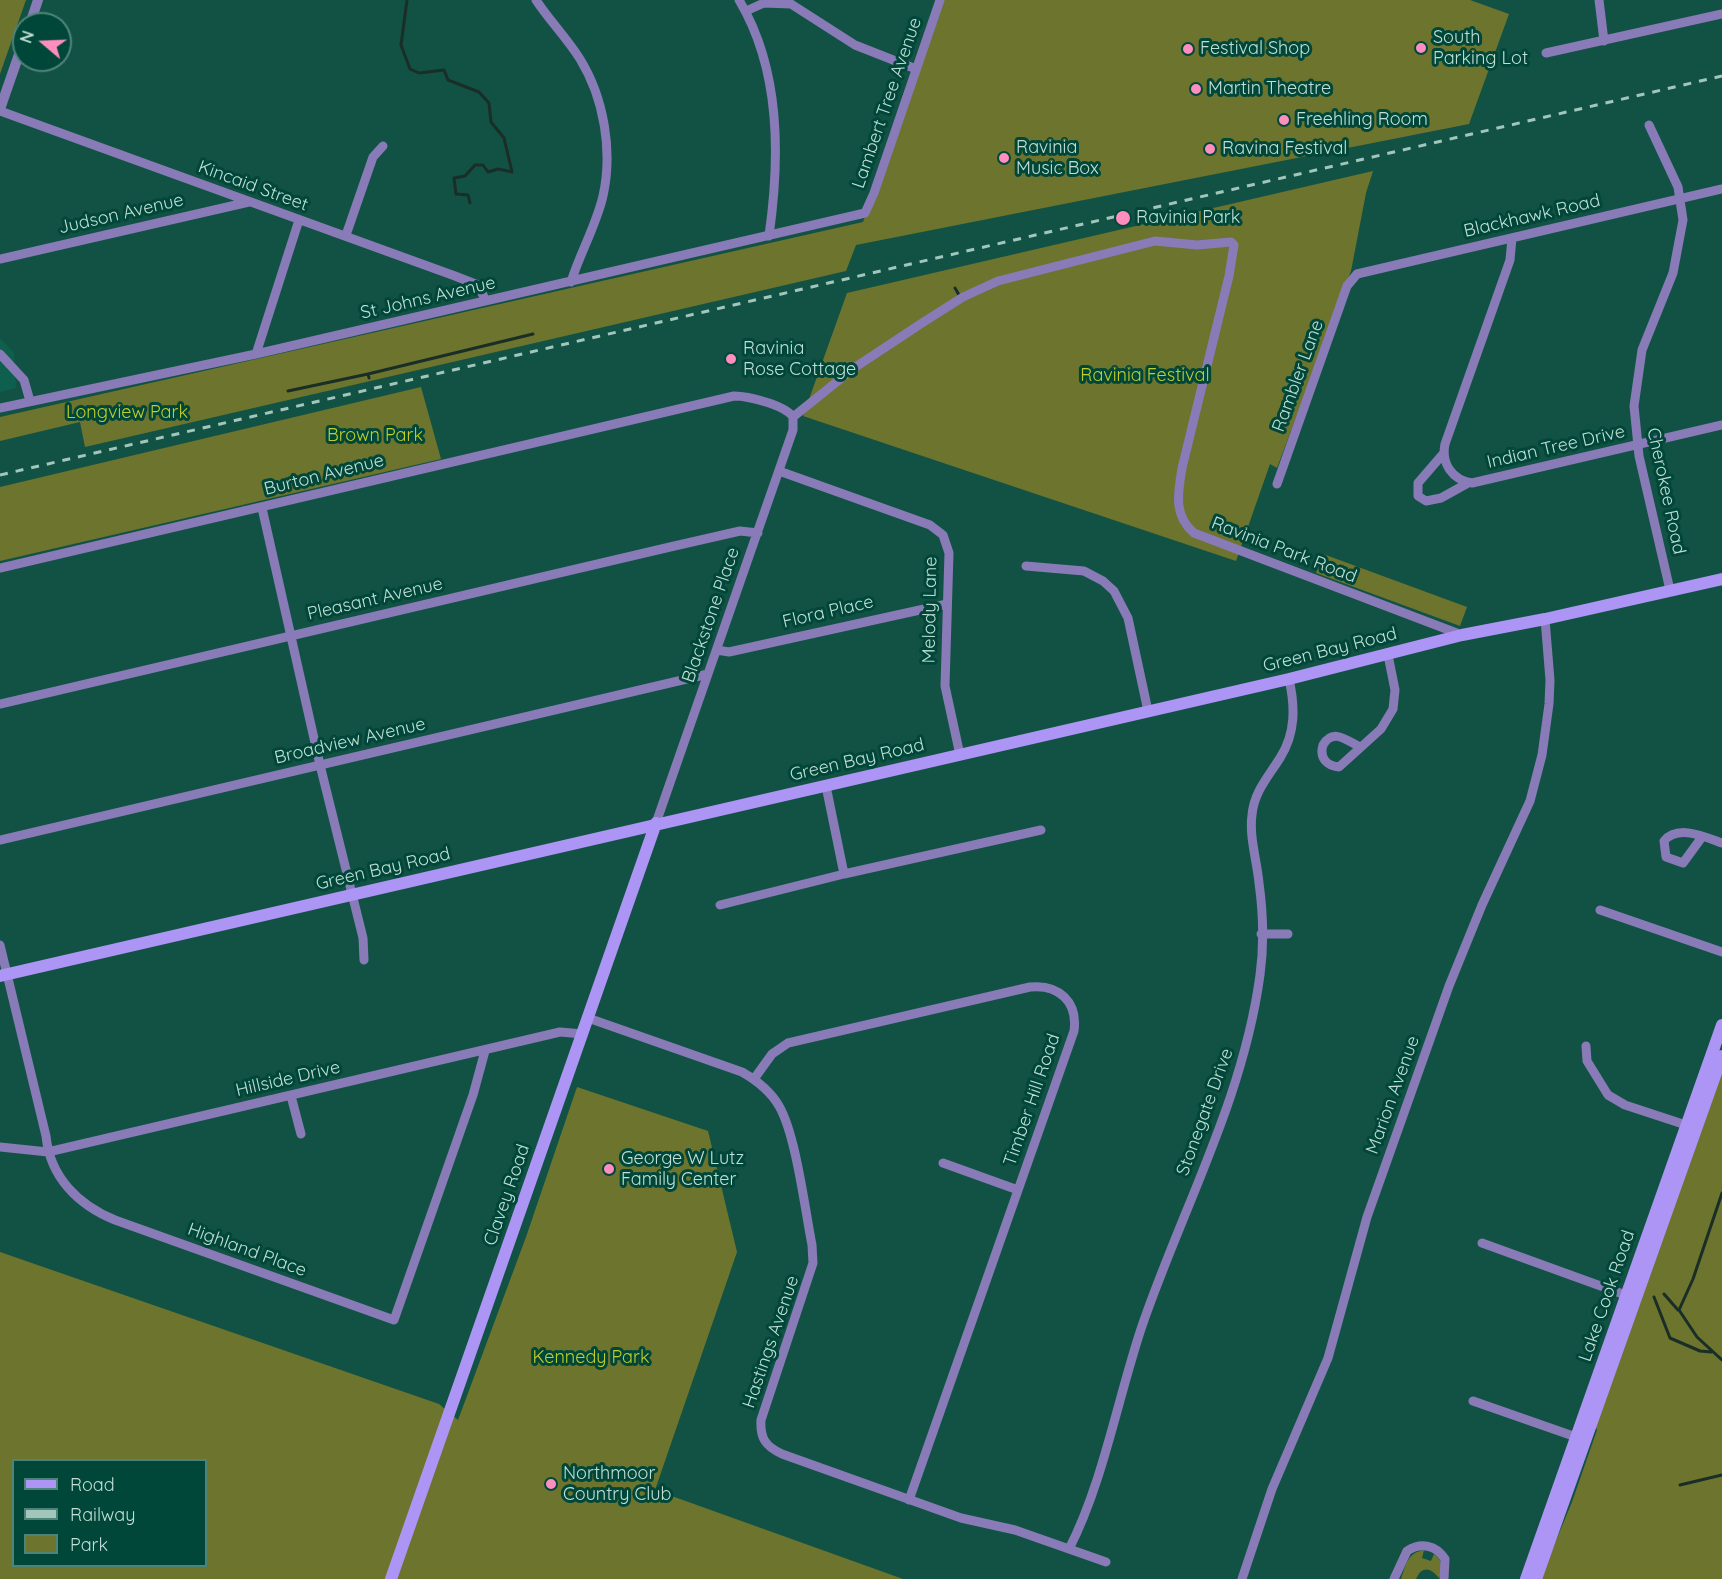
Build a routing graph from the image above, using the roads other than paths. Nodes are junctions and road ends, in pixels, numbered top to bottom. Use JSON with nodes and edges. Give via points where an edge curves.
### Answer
{"nodes":[{"id":1,"x":536,"y":0,"type":"edge"},
{"id":2,"x":739,"y":0,"type":"edge"},
{"id":3,"x":940,"y":0,"type":"edge"},
{"id":4,"x":1599,"y":0,"type":"edge"},
{"id":5,"x":746,"y":11,"type":"junction"},
{"id":6,"x":1722,"y":14,"type":"edge"},
{"id":7,"x":1604,"y":41,"type":"junction"},
{"id":8,"x":1546,"y":53,"type":"dead end"},
{"id":9,"x":916,"y":69,"type":"junction"},
{"id":10,"x":13,"y":72,"type":"edge"},
{"id":11,"x":0,"y":110,"type":"edge"},
{"id":12,"x":1649,"y":125,"type":"dead end"},
{"id":13,"x":383,"y":146,"type":"dead end"},
{"id":14,"x":1722,"y":189,"type":"edge"},
{"id":15,"x":1681,"y":199,"type":"junction"},
{"id":16,"x":249,"y":202,"type":"junction"},
{"id":17,"x":861,"y":214,"type":"joint"},
{"id":18,"x":299,"y":220,"type":"junction"},
{"id":19,"x":346,"y":235,"type":"junction"},
{"id":20,"x":769,"y":236,"type":"junction"},
{"id":21,"x":1512,"y":238,"type":"junction"},
{"id":22,"x":0,"y":259,"type":"edge"},
{"id":23,"x":1351,"y":279,"type":"joint"},
{"id":24,"x":572,"y":282,"type":"junction"},
{"id":25,"x":486,"y":301,"type":"junction"},
{"id":26,"x":0,"y":354,"type":"edge"},
{"id":27,"x":256,"y":354,"type":"junction"},
{"id":28,"x":30,"y":401,"type":"junction"},
{"id":29,"x":0,"y":408,"type":"edge"},
{"id":30,"x":793,"y":417,"type":"junction"},
{"id":31,"x":1722,"y":425,"type":"edge"},
{"id":32,"x":1638,"y":446,"type":"junction"},
{"id":33,"x":1443,"y":454,"type":"junction"},
{"id":34,"x":779,"y":471,"type":"junction"},
{"id":35,"x":1468,"y":483,"type":"junction"},
{"id":36,"x":1277,"y":484,"type":"dead end"},
{"id":37,"x":262,"y":508,"type":"junction"},
{"id":38,"x":758,"y":533,"type":"junction"},
{"id":39,"x":1026,"y":566,"type":"dead end"},
{"id":40,"x":0,"y":568,"type":"edge"},
{"id":41,"x":1722,"y":579,"type":"edge"},
{"id":42,"x":1670,"y":590,"type":"junction"},
{"id":43,"x":947,"y":604,"type":"junction"},
{"id":44,"x":1545,"y":619,"type":"junction"},
{"id":45,"x":1462,"y":635,"type":"junction"},
{"id":46,"x":291,"y":636,"type":"junction"},
{"id":47,"x":717,"y":650,"type":"junction"},
{"id":48,"x":1388,"y":655,"type":"junction"},
{"id":49,"x":708,"y":674,"type":"junction"},
{"id":50,"x":1289,"y":679,"type":"junction"},
{"id":51,"x":0,"y":704,"type":"edge"},
{"id":52,"x":1148,"y":711,"type":"junction"},
{"id":53,"x":1360,"y":747,"type":"dead end"},
{"id":54,"x":960,"y":755,"type":"junction"},
{"id":55,"x":320,"y":765,"type":"junction"},
{"id":56,"x":826,"y":786,"type":"junction"},
{"id":57,"x":656,"y":823,"type":"junction"},
{"id":58,"x":1041,"y":830,"type":"dead end"},
{"id":59,"x":1702,"y":837,"type":"dead end"},
{"id":60,"x":0,"y":840,"type":"edge"},
{"id":61,"x":1722,"y":843,"type":"edge"},
{"id":62,"x":844,"y":873,"type":"junction"},
{"id":63,"x":351,"y":895,"type":"junction"},
{"id":64,"x":720,"y":905,"type":"dead end"},
{"id":65,"x":1600,"y":910,"type":"dead end"},
{"id":66,"x":1288,"y":933,"type":"dead end"},
{"id":67,"x":1261,"y":934,"type":"junction"},
{"id":68,"x":0,"y":945,"type":"edge"},
{"id":69,"x":1722,"y":952,"type":"edge"},
{"id":70,"x":364,"y":960,"type":"dead end"},
{"id":71,"x":3,"y":976,"type":"edge"},
{"id":72,"x":588,"y":1018,"type":"junction"},
{"id":73,"x":1722,"y":1025,"type":"edge"},
{"id":74,"x":582,"y":1034,"type":"junction"},
{"id":75,"x":1586,"y":1046,"type":"dead end"},
{"id":76,"x":485,"y":1051,"type":"junction"},
{"id":77,"x":1722,"y":1056,"type":"edge"},
{"id":78,"x":754,"y":1079,"type":"junction"},
{"id":79,"x":291,"y":1096,"type":"junction"},
{"id":80,"x":1692,"y":1128,"type":"junction"},
{"id":81,"x":301,"y":1134,"type":"dead end"},
{"id":82,"x":0,"y":1147,"type":"edge"},
{"id":83,"x":48,"y":1152,"type":"junction"},
{"id":84,"x":943,"y":1163,"type":"dead end"},
{"id":85,"x":1018,"y":1190,"type":"junction"},
{"id":86,"x":1482,"y":1243,"type":"dead end"},
{"id":87,"x":1631,"y":1297,"type":"junction"},
{"id":88,"x":1473,"y":1401,"type":"dead end"},
{"id":89,"x":1576,"y":1437,"type":"junction"},
{"id":90,"x":909,"y":1500,"type":"junction"},
{"id":91,"x":1069,"y":1549,"type":"junction"},
{"id":92,"x":1106,"y":1562,"type":"dead end"},
{"id":93,"x":391,"y":1579,"type":"edge"},
{"id":94,"x":1242,"y":1579,"type":"edge"},
{"id":95,"x":1394,"y":1579,"type":"edge"},
{"id":96,"x":1444,"y":1579,"type":"edge"},
{"id":97,"x":1526,"y":1579,"type":"edge"},
{"id":98,"x":1536,"y":1579,"type":"edge"}],
"edges":[{"from":1,"to":24,"type":"street","via":[[587,71],[606,141],[603,196]]},
{"from":2,"to":5,"type":"street"},
{"from":3,"to":9,"type":"street","name":"Lambert Tree Avenue"},
{"from":4,"to":7,"type":"street"},
{"from":5,"to":9,"type":"street","via":[[764,3],[791,4],[855,45]]},
{"from":5,"to":20,"type":"street","via":[[767,75],[776,130]]},
{"from":6,"to":7,"type":"street"},
{"from":7,"to":8,"type":"street"},
{"from":9,"to":17,"type":"street","name":"Lambert Tree Avenue","via":[[874,193]]},
{"from":10,"to":11,"type":"street"},
{"from":11,"to":16,"type":"street","name":"Kincaid Street"},
{"from":12,"to":15,"type":"street","name":"Cherokee Road"},
{"from":13,"to":19,"type":"street","via":[[374,157]]},
{"from":14,"to":15,"type":"street","name":"Blackhawk Road"},
{"from":15,"to":21,"type":"street","name":"Blackhawk Road"},
{"from":15,"to":32,"type":"street","name":"Cherokee Road","via":[[1683,220],[1677,258],[1637,375],[1634,406]]},
{"from":16,"to":18,"type":"street","name":"Kincaid Street"},
{"from":16,"to":22,"type":"street","name":"Judson Avenue"},
{"from":17,"to":20,"type":"street","name":"St Johns Avenue"},
{"from":18,"to":19,"type":"street","name":"Kincaid Street"},
{"from":18,"to":27,"type":"street"},
{"from":19,"to":25,"type":"street","name":"Kincaid Street","via":[[478,285]]},
{"from":20,"to":24,"type":"street","name":"St Johns Avenue"},
{"from":21,"to":23,"type":"street","name":"Blackhawk Road","via":[[1367,270]]},
{"from":21,"to":33,"type":"street","name":"Indian Tree Drive","via":[[1510,260]]},
{"from":23,"to":36,"type":"street","name":"Rambler Lane"},
{"from":24,"to":25,"type":"street","name":"St Johns Avenue"},
{"from":25,"to":27,"type":"street","name":"St Johns Avenue"},
{"from":26,"to":28,"type":"street","via":[[24,380]]},
{"from":27,"to":28,"type":"street","name":"St Johns Avenue"},
{"from":28,"to":29,"type":"street","name":"St Johns Avenue"},
{"from":30,"to":34,"type":"street","name":"Blackstone Place","via":[[793,430]]},
{"from":30,"to":37,"type":"street","name":"Burton Avenue","via":[[788,411],[747,396],[734,396]]},
{"from":30,"to":45,"type":"street","name":"Ravinia Park Road","via":[[854,368],[963,297],[998,281],[1155,241],[1197,246],[1231,242],[1234,245],[1229,276],[1182,468],[1179,516],[1194,533]]},
{"from":31,"to":32,"type":"street","name":"Indian Tree Drive"},
{"from":32,"to":35,"type":"street","name":"Indian Tree Drive"},
{"from":32,"to":42,"type":"street","name":"Cherokee Road"},
{"from":33,"to":35,"type":"street","name":"Indian Tree Drive","via":[[1447,468]]},
{"from":33,"to":35,"type":"street","name":"Indian Tree Drive","via":[[1418,483],[1418,496],[1426,501],[1435,500]]},
{"from":34,"to":38,"type":"street","name":"Blackstone Place"},
{"from":34,"to":43,"type":"street","name":"Melody Lane","via":[[939,531],[947,540],[949,553]]},
{"from":37,"to":40,"type":"street","name":"Burton Avenue"},
{"from":37,"to":46,"type":"street"},
{"from":38,"to":46,"type":"street","name":"Pleasant Avenue","via":[[740,531]]},
{"from":38,"to":47,"type":"street","name":"Blackstone Place"},
{"from":39,"to":52,"type":"street","via":[[1084,571],[1114,591],[1128,618]]},
{"from":41,"to":42,"type":"main road","name":"Green Bay Road"},
{"from":42,"to":44,"type":"main road","name":"Green Bay Road"},
{"from":43,"to":47,"type":"street","name":"Flora Place","via":[[729,651]]},
{"from":43,"to":54,"type":"street","name":"Melody Lane","via":[[945,686]]},
{"from":44,"to":45,"type":"main road","name":"Green Bay Road"},
{"from":44,"to":94,"type":"street","name":"Marion Avenue","via":[[1549,704],[1530,801],[1449,986],[1367,1217],[1328,1358],[1272,1489]]},
{"from":45,"to":48,"type":"main road","name":"Green Bay Road"},
{"from":46,"to":51,"type":"street","name":"Pleasant Avenue"},
{"from":46,"to":55,"type":"street"},
{"from":47,"to":49,"type":"street","name":"Blackstone Place"},
{"from":48,"to":50,"type":"main road","name":"Green Bay Road"},
{"from":48,"to":53,"type":"street","via":[[1395,690],[1393,709],[1382,729]]},
{"from":49,"to":55,"type":"street","name":"Broadview Avenue"},
{"from":49,"to":57,"type":"street","name":"Blackstone Place"},
{"from":50,"to":52,"type":"main road","name":"Green Bay Road"},
{"from":50,"to":67,"type":"street","name":"Stonegate Drive","via":[[1293,727],[1281,757],[1258,792],[1251,816],[1260,884]]},
{"from":52,"to":54,"type":"main road","name":"Green Bay Road"},
{"from":54,"to":56,"type":"main road","name":"Green Bay Road"},
{"from":55,"to":60,"type":"street","name":"Broadview Avenue"},
{"from":55,"to":63,"type":"street"},
{"from":56,"to":57,"type":"main road","name":"Green Bay Road"},
{"from":56,"to":62,"type":"street"},
{"from":57,"to":63,"type":"main road","name":"Green Bay Road"},
{"from":57,"to":72,"type":"main road","name":"Clavey Road"},
{"from":58,"to":62,"type":"street"},
{"from":59,"to":61,"type":"street"},
{"from":62,"to":64,"type":"street"},
{"from":63,"to":70,"type":"street","via":[[363,938]]},
{"from":63,"to":71,"type":"main road","name":"Green Bay Road"},
{"from":65,"to":69,"type":"street"},
{"from":66,"to":67,"type":"street"},
{"from":67,"to":91,"type":"street","name":"Stonegate Drive","via":[[1261,970],[1242,1066],[1149,1308],[1101,1463]]},
{"from":68,"to":71,"type":"street","name":"Highland Place"},
{"from":71,"to":83,"type":"street","name":"Highland Place"},
{"from":72,"to":74,"type":"main road","name":"Clavey Road"},
{"from":72,"to":78,"type":"street","name":"Hastings Avenue"},
{"from":73,"to":80,"type":"main road","name":"Lake Cook Road"},
{"from":74,"to":76,"type":"street","name":"Hillside Drive","via":[[560,1032]]},
{"from":74,"to":93,"type":"main road","name":"Clavey Road"},
{"from":75,"to":80,"type":"street","via":[[1587,1061],[1604,1092],[1625,1105]]},
{"from":76,"to":79,"type":"street","name":"Hillside Drive"},
{"from":76,"to":83,"type":"street","name":"Highland Place","via":[[394,1320],[100,1214],[67,1187]]},
{"from":77,"to":80,"type":"main road","name":"Lake Cook Road"},
{"from":78,"to":85,"type":"street","name":"Timber Hill Road","via":[[772,1054],[788,1043],[1030,987],[1052,987],[1063,994],[1075,1012],[1074,1031]]},
{"from":78,"to":90,"type":"street","name":"Hastings Avenue","via":[[774,1099],[785,1119],[813,1263],[761,1420],[762,1439],[782,1454]]},
{"from":79,"to":81,"type":"street"},
{"from":79,"to":83,"type":"street","name":"Hillside Drive"},
{"from":80,"to":87,"type":"main road","name":"Lake Cook Road"},
{"from":82,"to":83,"type":"street","name":"Hillside Drive"},
{"from":84,"to":85,"type":"street"},
{"from":85,"to":90,"type":"street","name":"Timber Hill Road"},
{"from":86,"to":87,"type":"street"},
{"from":87,"to":89,"type":"main road","name":"Lake Cook Road"},
{"from":87,"to":98,"type":"main road","name":"Lake Cook Road"},
{"from":88,"to":89,"type":"street"},
{"from":89,"to":97,"type":"main road","name":"Lake Cook Road"},
{"from":90,"to":91,"type":"street","name":"Hastings Avenue"},
{"from":91,"to":92,"type":"street","name":"Hastings Avenue"},
{"from":95,"to":96,"type":"street","via":[[1407,1551],[1425,1545],[1436,1549],[1445,1559]]}]}
